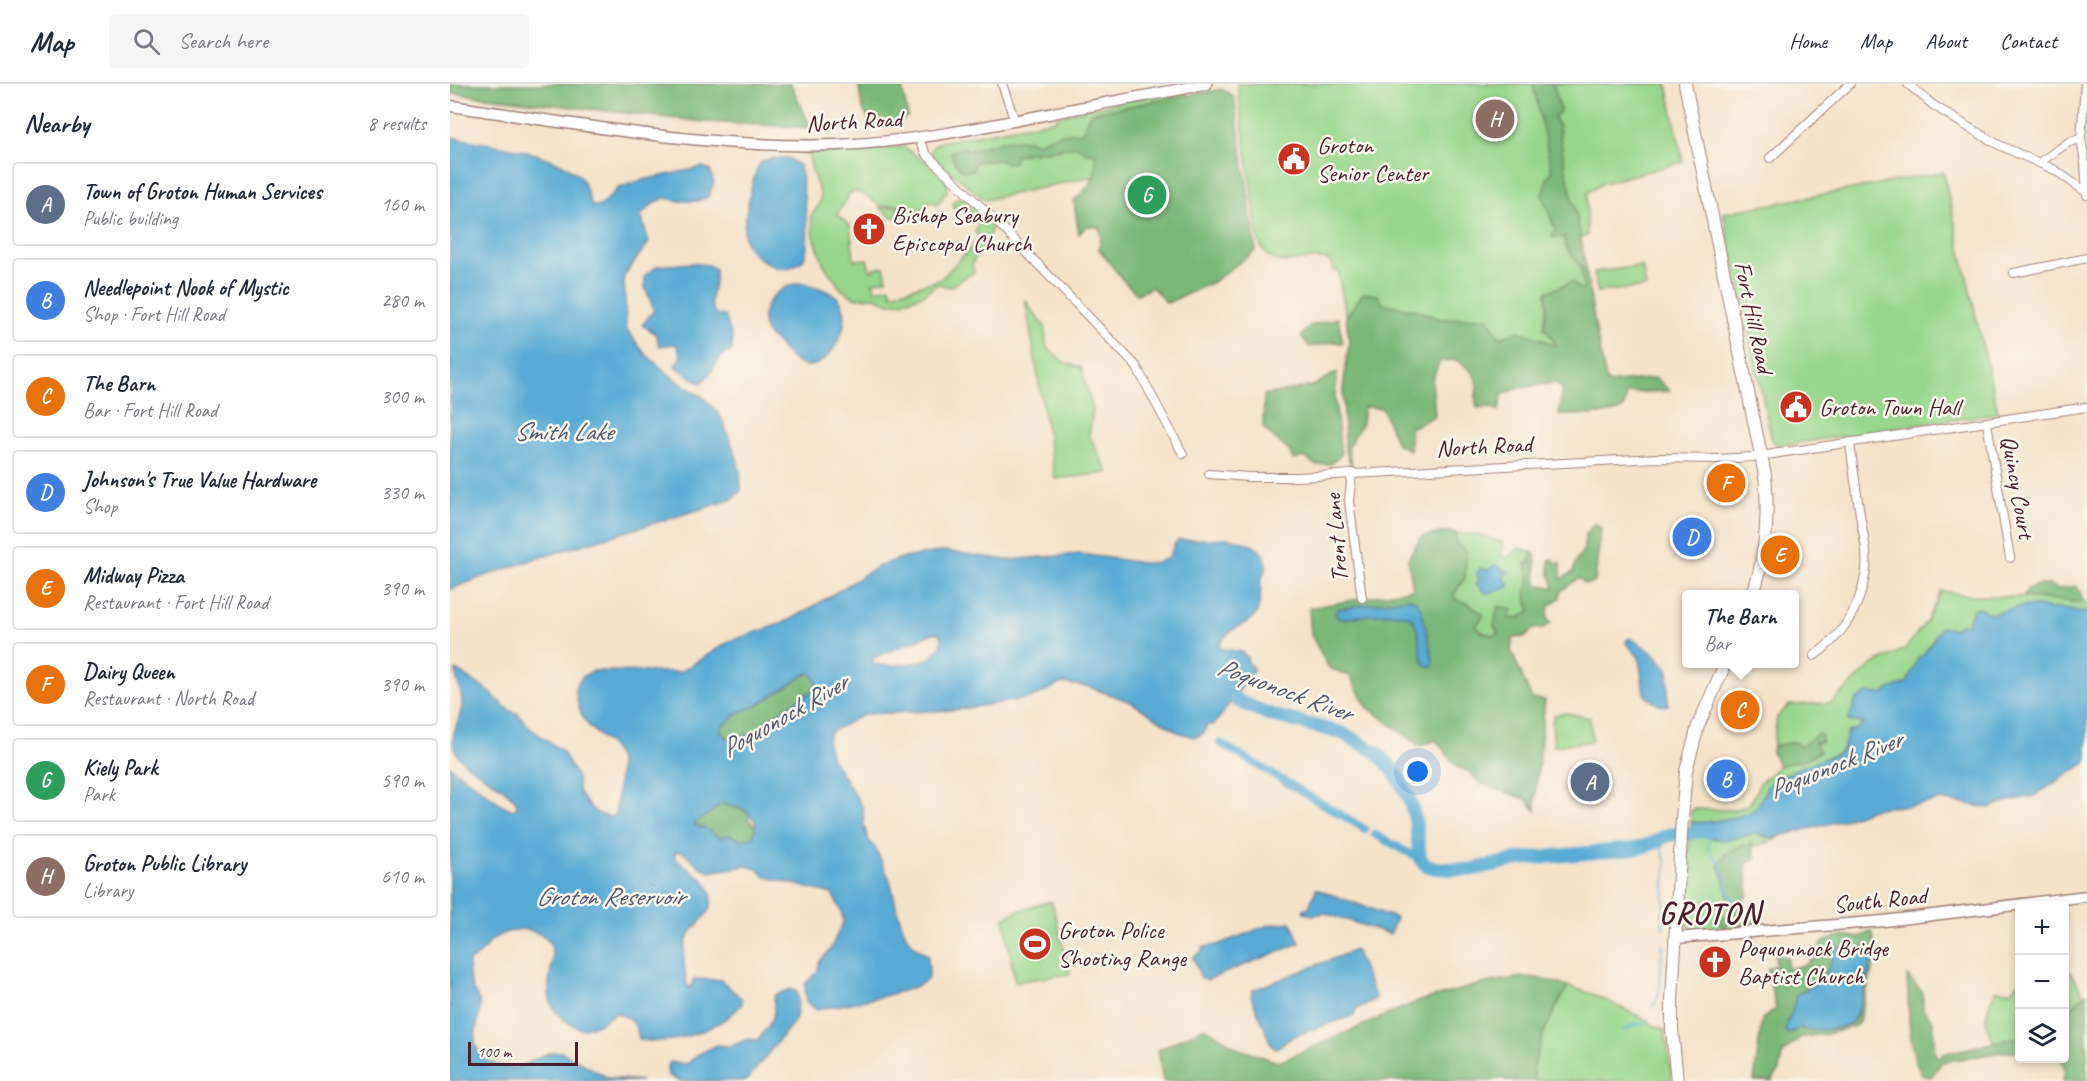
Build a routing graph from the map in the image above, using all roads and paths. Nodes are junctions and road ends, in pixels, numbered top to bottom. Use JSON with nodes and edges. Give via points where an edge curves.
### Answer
{"nodes":[{"id":1,"x":1002,"y":84,"type":"edge"},
{"id":2,"x":1206,"y":84,"type":"edge"},
{"id":3,"x":1685,"y":84,"type":"edge"},
{"id":4,"x":1850,"y":84,"type":"edge"},
{"id":5,"x":1908,"y":84,"type":"edge"},
{"id":6,"x":2085,"y":84,"type":"edge"},
{"id":7,"x":1151,"y":89,"type":"edge"},
{"id":8,"x":450,"y":106,"type":"edge"},
{"id":9,"x":2085,"y":115,"type":"edge"},
{"id":10,"x":1015,"y":121,"type":"junction"},
{"id":11,"x":918,"y":138,"type":"junction"},
{"id":12,"x":2081,"y":139,"type":"junction"},
{"id":13,"x":1770,"y":158,"type":"dead end"},
{"id":14,"x":2040,"y":162,"type":"junction"},
{"id":15,"x":2086,"y":194,"type":"edge"},
{"id":16,"x":2087,"y":258,"type":"edge"},
{"id":17,"x":2014,"y":273,"type":"dead end"},
{"id":18,"x":2087,"y":407,"type":"edge"},
{"id":19,"x":1987,"y":423,"type":"junction"},
{"id":20,"x":1850,"y":442,"type":"junction"},
{"id":21,"x":1183,"y":454,"type":"dead end"},
{"id":22,"x":1762,"y":455,"type":"junction"},
{"id":23,"x":1352,"y":473,"type":"junction"},
{"id":24,"x":1209,"y":474,"type":"dead end"},
{"id":25,"x":2010,"y":558,"type":"dead end"},
{"id":26,"x":1754,"y":590,"type":"edge"},
{"id":27,"x":1362,"y":598,"type":"dead end"},
{"id":28,"x":1814,"y":656,"type":"dead end"},
{"id":29,"x":1723,"y":668,"type":"edge"},
{"id":30,"x":2087,"y":896,"type":"edge"},
{"id":31,"x":1676,"y":938,"type":"junction"},
{"id":32,"x":1677,"y":1081,"type":"edge"}],
"edges":[{"from":1,"to":10,"type":"street"},
{"from":2,"to":7,"type":"main road"},
{"from":3,"to":22,"type":"main road","name":"Fort Hill Road"},
{"from":4,"to":13,"type":"street"},
{"from":5,"to":14,"type":"street","via":[[1968,127]]},
{"from":6,"to":9,"type":"street"},
{"from":7,"to":10,"type":"main road"},
{"from":8,"to":11,"type":"main road","name":"North Road","via":[[717,142],[812,146]]},
{"from":9,"to":12,"type":"street"},
{"from":10,"to":11,"type":"main road"},
{"from":11,"to":21,"type":"street","name":"North Road","via":[[926,154],[1136,366]]},
{"from":12,"to":14,"type":"street","via":[[2069,142]]},
{"from":12,"to":15,"type":"street"},
{"from":14,"to":15,"type":"street"},
{"from":16,"to":17,"type":"street"},
{"from":18,"to":19,"type":"street","name":"North Road"},
{"from":19,"to":20,"type":"street","name":"North Road"},
{"from":19,"to":25,"type":"street","name":"Quincy Court"},
{"from":20,"to":22,"type":"street","name":"North Road"},
{"from":20,"to":28,"type":"street","via":[[1866,575],[1843,629]]},
{"from":22,"to":23,"type":"street","name":"North Road"},
{"from":22,"to":26,"type":"main road","name":"Fort Hill Road","via":[[1766,531]]},
{"from":23,"to":24,"type":"street","name":"North Road","via":[[1275,477]]},
{"from":23,"to":27,"type":"street","name":"Trent Lane","via":[[1349,501]]},
{"from":29,"to":31,"type":"main road","via":[[1702,716],[1685,778]]},
{"from":30,"to":31,"type":"main road","name":"South Road","via":[[1884,921]]},
{"from":31,"to":32,"type":"main road","via":[[1672,1018]]}]}
